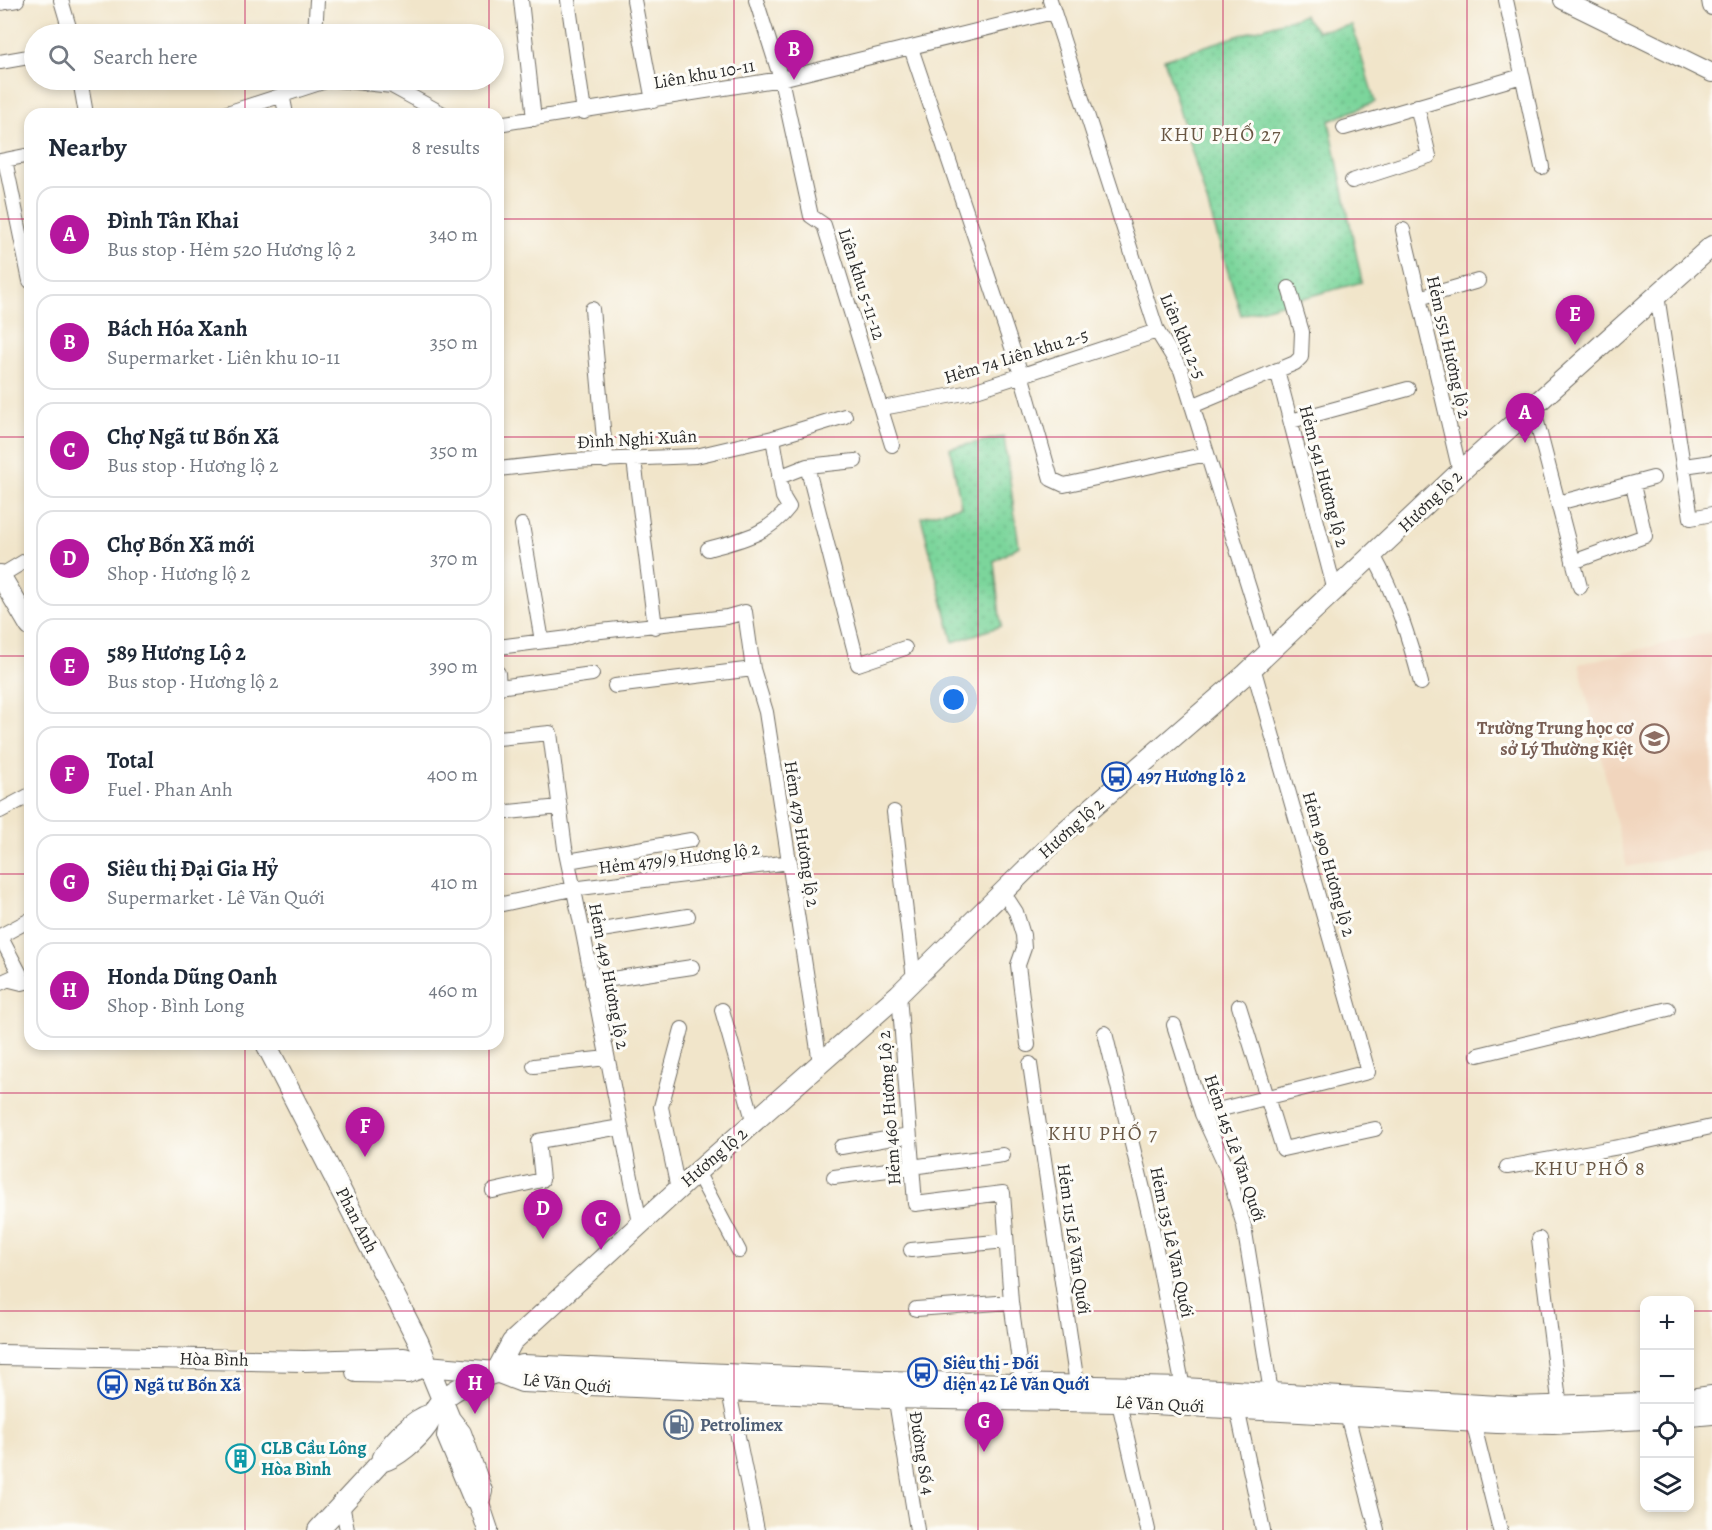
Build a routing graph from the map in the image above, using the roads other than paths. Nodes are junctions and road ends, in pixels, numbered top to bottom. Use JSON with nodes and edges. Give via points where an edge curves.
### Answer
{"nodes":[{"id":1,"x":17,"y":0,"type":"edge"},
{"id":2,"x":61,"y":0,"type":"edge"},
{"id":3,"x":317,"y":0,"type":"edge"},
{"id":4,"x":521,"y":0,"type":"edge"},
{"id":5,"x":568,"y":0,"type":"edge"},
{"id":6,"x":634,"y":0,"type":"edge"},
{"id":7,"x":756,"y":0,"type":"edge"},
{"id":8,"x":1506,"y":0,"type":"edge"},
{"id":9,"x":1563,"y":0,"type":"edge"},
{"id":10,"x":1711,"y":0,"type":"edge"},
{"id":11,"x":0,"y":3,"type":"edge"},
{"id":12,"x":1051,"y":6,"type":"edge"},
{"id":13,"x":1712,"y":6,"type":"edge"},
{"id":14,"x":68,"y":24,"type":"edge"},
{"id":15,"x":316,"y":24,"type":"edge"},
{"id":16,"x":911,"y":48,"type":"junction"},
{"id":17,"x":24,"y":58,"type":"edge"},
{"id":18,"x":0,"y":62,"type":"edge"},
{"id":19,"x":1712,"y":73,"type":"edge"},
{"id":20,"x":1522,"y":76,"type":"junction"},
{"id":21,"x":780,"y":79,"type":"junction"},
{"id":22,"x":82,"y":90,"type":"edge"},
{"id":23,"x":292,"y":90,"type":"edge"},
{"id":24,"x":399,"y":90,"type":"edge"},
{"id":25,"x":282,"y":94,"type":"junction"},
{"id":26,"x":653,"y":101,"type":"junction"},
{"id":27,"x":1417,"y":106,"type":"junction"},
{"id":28,"x":85,"y":108,"type":"edge"},
{"id":29,"x":251,"y":108,"type":"edge"},
{"id":30,"x":285,"y":108,"type":"edge"},
{"id":31,"x":432,"y":108,"type":"edge"},
{"id":32,"x":584,"y":112,"type":"junction"},
{"id":33,"x":534,"y":119,"type":"junction"},
{"id":34,"x":504,"y":123,"type":"edge"},
{"id":35,"x":1344,"y":128,"type":"dead end"},
{"id":36,"x":24,"y":156,"type":"edge"},
{"id":37,"x":3,"y":161,"type":"edge"},
{"id":38,"x":1542,"y":167,"type":"dead end"},
{"id":39,"x":1352,"y":181,"type":"dead end"},
{"id":40,"x":1403,"y":230,"type":"dead end"},
{"id":41,"x":1712,"y":246,"type":"edge"},
{"id":42,"x":24,"y":254,"type":"edge"},
{"id":43,"x":1478,"y":281,"type":"dead end"},
{"id":44,"x":1289,"y":288,"type":"dead end"},
{"id":45,"x":1658,"y":295,"type":"junction"},
{"id":46,"x":1419,"y":298,"type":"junction"},
{"id":47,"x":591,"y":309,"type":"dead end"},
{"id":48,"x":1157,"y":331,"type":"junction"},
{"id":49,"x":1277,"y":370,"type":"junction"},
{"id":50,"x":1021,"y":374,"type":"junction"},
{"id":51,"x":1408,"y":389,"type":"dead end"},
{"id":52,"x":1192,"y":406,"type":"junction"},
{"id":53,"x":1533,"y":407,"type":"junction"},
{"id":54,"x":882,"y":408,"type":"junction"},
{"id":55,"x":845,"y":416,"type":"dead end"},
{"id":56,"x":1291,"y":422,"type":"junction"},
{"id":57,"x":773,"y":438,"type":"junction"},
{"id":58,"x":892,"y":445,"type":"dead end"},
{"id":59,"x":1207,"y":454,"type":"junction"},
{"id":60,"x":634,"y":460,"type":"junction"},
{"id":61,"x":606,"y":461,"type":"junction"},
{"id":62,"x":855,"y":461,"type":"dead end"},
{"id":63,"x":1712,"y":462,"type":"edge"},
{"id":64,"x":807,"y":466,"type":"junction"},
{"id":65,"x":1684,"y":466,"type":"junction"},
{"id":66,"x":504,"y":468,"type":"edge"},
{"id":67,"x":1460,"y":472,"type":"junction"},
{"id":68,"x":779,"y":477,"type":"junction"},
{"id":69,"x":1653,"y":478,"type":"dead end"},
{"id":70,"x":1632,"y":485,"type":"junction"},
{"id":71,"x":1558,"y":503,"type":"junction"},
{"id":72,"x":1712,"y":514,"type":"edge"},
{"id":73,"x":522,"y":525,"type":"dead end"},
{"id":74,"x":708,"y":549,"type":"dead end"},
{"id":75,"x":1373,"y":555,"type":"junction"},
{"id":76,"x":24,"y":562,"type":"edge"},
{"id":77,"x":1574,"y":562,"type":"junction"},
{"id":78,"x":0,"y":576,"type":"edge"},
{"id":79,"x":1580,"y":587,"type":"dead end"},
{"id":80,"x":1335,"y":591,"type":"junction"},
{"id":81,"x":24,"y":616,"type":"edge"},
{"id":82,"x":655,"y":627,"type":"junction"},
{"id":83,"x":542,"y":641,"type":"junction"},
{"id":84,"x":504,"y":646,"type":"edge"},
{"id":85,"x":905,"y":648,"type":"dead end"},
{"id":86,"x":1269,"y":652,"type":"junction"},
{"id":87,"x":1253,"y":667,"type":"junction"},
{"id":88,"x":753,"y":669,"type":"junction"},
{"id":89,"x":592,"y":674,"type":"dead end"},
{"id":90,"x":1421,"y":683,"type":"dead end"},
{"id":91,"x":504,"y":686,"type":"edge"},
{"id":92,"x":615,"y":686,"type":"dead end"},
{"id":93,"x":504,"y":737,"type":"edge"},
{"id":94,"x":24,"y":798,"type":"edge"},
{"id":95,"x":560,"y":807,"type":"junction"},
{"id":96,"x":0,"y":811,"type":"edge"},
{"id":97,"x":504,"y":812,"type":"edge"},
{"id":98,"x":894,"y":813,"type":"dead end"},
{"id":99,"x":691,"y":840,"type":"dead end"},
{"id":100,"x":568,"y":861,"type":"junction"},
{"id":101,"x":790,"y":862,"type":"junction"},
{"id":102,"x":572,"y":890,"type":"junction"},
{"id":103,"x":1003,"y":892,"type":"junction"},
{"id":104,"x":504,"y":904,"type":"edge"},
{"id":105,"x":688,"y":916,"type":"dead end"},
{"id":106,"x":24,"y":923,"type":"edge"},
{"id":107,"x":583,"y":933,"type":"junction"},
{"id":108,"x":0,"y":936,"type":"edge"},
{"id":109,"x":692,"y":967,"type":"dead end"},
{"id":110,"x":914,"y":979,"type":"junction"},
{"id":111,"x":5,"y":981,"type":"edge"},
{"id":112,"x":24,"y":982,"type":"edge"},
{"id":113,"x":592,"y":982,"type":"junction"},
{"id":114,"x":899,"y":994,"type":"junction"},
{"id":115,"x":1239,"y":1006,"type":"dead end"},
{"id":116,"x":1668,"y":1009,"type":"dead end"},
{"id":117,"x":722,"y":1010,"type":"dead end"},
{"id":118,"x":1174,"y":1024,"type":"dead end"},
{"id":119,"x":682,"y":1029,"type":"dead end"},
{"id":120,"x":1105,"y":1034,"type":"dead end"},
{"id":121,"x":1028,"y":1045,"type":"dead end"},
{"id":122,"x":269,"y":1050,"type":"edge"},
{"id":123,"x":1478,"y":1055,"type":"dead end"},
{"id":124,"x":607,"y":1058,"type":"junction"},
{"id":125,"x":820,"y":1063,"type":"junction"},
{"id":126,"x":1030,"y":1064,"type":"dead end"},
{"id":127,"x":534,"y":1066,"type":"dead end"},
{"id":128,"x":1267,"y":1098,"type":"junction"},
{"id":129,"x":1202,"y":1114,"type":"junction"},
{"id":130,"x":754,"y":1123,"type":"junction"},
{"id":131,"x":621,"y":1127,"type":"junction"},
{"id":132,"x":1711,"y":1127,"type":"edge"},
{"id":133,"x":1375,"y":1129,"type":"dead end"},
{"id":134,"x":909,"y":1135,"type":"junction"},
{"id":135,"x":841,"y":1147,"type":"dead end"},
{"id":136,"x":1003,"y":1155,"type":"dead end"},
{"id":137,"x":911,"y":1165,"type":"junction"},
{"id":138,"x":1507,"y":1167,"type":"dead end"},
{"id":139,"x":697,"y":1172,"type":"junction"},
{"id":140,"x":834,"y":1177,"type":"dead end"},
{"id":141,"x":678,"y":1189,"type":"junction"},
{"id":142,"x":493,"y":1191,"type":"dead end"},
{"id":143,"x":640,"y":1223,"type":"junction"},
{"id":144,"x":1539,"y":1239,"type":"dead end"},
{"id":145,"x":1006,"y":1241,"type":"junction"},
{"id":146,"x":911,"y":1250,"type":"dead end"},
{"id":147,"x":739,"y":1251,"type":"dead end"},
{"id":148,"x":1011,"y":1302,"type":"junction"},
{"id":149,"x":916,"y":1309,"type":"dead end"},
{"id":150,"x":0,"y":1355,"type":"edge"},
{"id":151,"x":427,"y":1366,"type":"junction"},
{"id":152,"x":0,"y":1367,"type":"edge"},
{"id":153,"x":496,"y":1372,"type":"junction"},
{"id":154,"x":1022,"y":1383,"type":"junction"},
{"id":155,"x":1077,"y":1384,"type":"junction"},
{"id":156,"x":1183,"y":1388,"type":"junction"},
{"id":157,"x":894,"y":1390,"type":"junction"},
{"id":158,"x":729,"y":1392,"type":"junction"},
{"id":159,"x":1271,"y":1392,"type":"junction"},
{"id":160,"x":1117,"y":1394,"type":"junction"},
{"id":161,"x":1712,"y":1396,"type":"edge"},
{"id":162,"x":1694,"y":1398,"type":"edge"},
{"id":163,"x":1640,"y":1403,"type":"edge"},
{"id":164,"x":437,"y":1406,"type":"junction"},
{"id":165,"x":1344,"y":1406,"type":"junction"},
{"id":166,"x":1237,"y":1408,"type":"junction"},
{"id":167,"x":1560,"y":1408,"type":"junction"},
{"id":168,"x":1712,"y":1414,"type":"edge"},
{"id":169,"x":1694,"y":1416,"type":"edge"},
{"id":170,"x":1640,"y":1419,"type":"edge"},
{"id":171,"x":1473,"y":1422,"type":"junction"},
{"id":172,"x":342,"y":1504,"type":"junction"},
{"id":173,"x":318,"y":1530,"type":"edge"},
{"id":174,"x":347,"y":1530,"type":"edge"},
{"id":175,"x":488,"y":1530,"type":"edge"},
{"id":176,"x":758,"y":1530,"type":"edge"},
{"id":177,"x":918,"y":1530,"type":"edge"},
{"id":178,"x":1148,"y":1530,"type":"edge"},
{"id":179,"x":1263,"y":1530,"type":"edge"},
{"id":180,"x":1377,"y":1530,"type":"edge"},
{"id":181,"x":1500,"y":1530,"type":"edge"}],
"edges":[{"from":1,"to":11,"type":"street"},
{"from":2,"to":14,"type":"street"},
{"from":3,"to":15,"type":"street"},
{"from":4,"to":33,"type":"street"},
{"from":5,"to":32,"type":"street"},
{"from":6,"to":26,"type":"street"},
{"from":7,"to":21,"type":"street","name":"Liên khu 5-11-12"},
{"from":8,"to":20,"type":"street"},
{"from":9,"to":19,"type":"street"},
{"from":10,"to":13,"type":"street"},
{"from":12,"to":16,"type":"street","name":"Liên khu 10-11"},
{"from":12,"to":48,"type":"street","name":"Liên khu 2-5"},
{"from":16,"to":21,"type":"street","name":"Liên khu 10-11"},
{"from":16,"to":50,"type":"street"},
{"from":17,"to":18,"type":"street"},
{"from":20,"to":27,"type":"street"},
{"from":20,"to":38,"type":"street"},
{"from":21,"to":26,"type":"street","name":"Liên khu 10-11"},
{"from":21,"to":54,"type":"street","name":"Liên khu 5-11-12","via":[[811,216],[824,225]]},
{"from":22,"to":28,"type":"street"},
{"from":23,"to":25,"type":"street"},
{"from":24,"to":31,"type":"street"},
{"from":25,"to":29,"type":"street"},
{"from":25,"to":30,"type":"street"},
{"from":26,"to":32,"type":"street","name":"Liên khu 10-11"},
{"from":27,"to":35,"type":"street"},
{"from":27,"to":39,"type":"street","via":[[1429,156]]},
{"from":32,"to":33,"type":"street","name":"Liên khu 10-11"},
{"from":33,"to":34,"type":"street","name":"Liên khu 10-11"},
{"from":36,"to":37,"type":"street"},
{"from":37,"to":42,"type":"street"},
{"from":40,"to":46,"type":"street","name":"Hẻm 551 Hương lộ 2"},
{"from":41,"to":45,"type":"main road","name":"Hương lộ 2"},
{"from":43,"to":46,"type":"street"},
{"from":44,"to":49,"type":"street","via":[[1303,347],[1295,363]]},
{"from":45,"to":53,"type":"main road","name":"Hương lộ 2"},
{"from":45,"to":65,"type":"street"},
{"from":46,"to":67,"type":"street","name":"Hẻm 551 Hương lộ 2"},
{"from":47,"to":61,"type":"street"},
{"from":48,"to":50,"type":"street","name":"Hẻm 74 Liên khu 2-5"},
{"from":48,"to":52,"type":"street","name":"Liên khu 2-5","via":[[1181,370]]},
{"from":49,"to":52,"type":"street"},
{"from":49,"to":56,"type":"street","name":"Hẻm 541 Hương lộ 2"},
{"from":50,"to":54,"type":"street","name":"Hẻm 74 Liên khu 2-5","via":[[970,392]]},
{"from":50,"to":59,"type":"street","via":[[1051,479],[1064,485]]},
{"from":51,"to":56,"type":"street"},
{"from":52,"to":59,"type":"street","name":"Liên khu 2-5"},
{"from":53,"to":67,"type":"main road","name":"Hương lộ 2"},
{"from":53,"to":71,"type":"street"},
{"from":54,"to":58,"type":"street","name":"Liên khu 5-11-12"},
{"from":55,"to":57,"type":"street","name":"Đình Nghi Xuân"},
{"from":56,"to":80,"type":"street","name":"Hẻm 541 Hương lộ 2"},
{"from":57,"to":60,"type":"street","name":"Đình Nghi Xuân","via":[[696,456]]},
{"from":57,"to":68,"type":"street"},
{"from":59,"to":86,"type":"street","name":"Liên khu 2-5"},
{"from":60,"to":61,"type":"street","name":"Đình Nghi Xuân"},
{"from":60,"to":82,"type":"street"},
{"from":61,"to":66,"type":"street","name":"Đình Nghi Xuân"},
{"from":62,"to":64,"type":"street"},
{"from":63,"to":65,"type":"street"},
{"from":64,"to":68,"type":"street"},
{"from":64,"to":85,"type":"street","via":[[858,664]]},
{"from":65,"to":72,"type":"street","via":[[1691,518]]},
{"from":67,"to":75,"type":"main road","name":"Hương lộ 2"},
{"from":68,"to":74,"type":"street","via":[[789,507],[769,529]]},
{"from":69,"to":70,"type":"street"},
{"from":70,"to":71,"type":"street"},
{"from":70,"to":77,"type":"street","via":[[1645,536]]},
{"from":71,"to":77,"type":"street"},
{"from":73,"to":83,"type":"street"},
{"from":75,"to":80,"type":"main road","name":"Hương lộ 2"},
{"from":75,"to":90,"type":"street","via":[[1404,623]]},
{"from":76,"to":78,"type":"street"},
{"from":77,"to":79,"type":"street"},
{"from":78,"to":81,"type":"main road"},
{"from":80,"to":86,"type":"main road","name":"Hương lộ 2"},
{"from":82,"to":83,"type":"street"},
{"from":82,"to":88,"type":"street","name":"Hẻm 479 Hương lộ 2","via":[[745,612]]},
{"from":83,"to":84,"type":"street"},
{"from":86,"to":87,"type":"main road","name":"Hương lộ 2"},
{"from":87,"to":103,"type":"main road","name":"Hương lộ 2","via":[[1064,832]]},
{"from":87,"to":128,"type":"street","name":"Hẻm 490 Hương lộ 2","via":[[1368,1072]]},
{"from":88,"to":92,"type":"street"},
{"from":88,"to":101,"type":"street","name":"Hẻm 479 Hương lộ 2","via":[[766,712]]},
{"from":89,"to":91,"type":"street"},
{"from":93,"to":95,"type":"street","name":"Hẻm 449 Hương lộ 2","via":[[548,731]]},
{"from":94,"to":96,"type":"street"},
{"from":95,"to":97,"type":"street"},
{"from":95,"to":100,"type":"street","name":"Hẻm 449 Hương lộ 2"},
{"from":98,"to":110,"type":"street"},
{"from":99,"to":100,"type":"street"},
{"from":100,"to":102,"type":"street","name":"Hẻm 449 Hương lộ 2"},
{"from":101,"to":102,"type":"street","name":"Hẻm 479/9 Hương lộ 2"},
{"from":101,"to":125,"type":"street","name":"Hẻm 479 Hương lộ 2"},
{"from":102,"to":104,"type":"street","name":"Hẻm 479/9 Hương lộ 2"},
{"from":102,"to":107,"type":"street","name":"Hẻm 449 Hương lộ 2"},
{"from":103,"to":110,"type":"main road","name":"Hương lộ 2"},
{"from":103,"to":121,"type":"street","via":[[1016,912],[1023,935],[1024,948],[1018,965]]},
{"from":105,"to":107,"type":"street"},
{"from":106,"to":108,"type":"street"},
{"from":107,"to":113,"type":"street","name":"Hẻm 449 Hương lộ 2"},
{"from":108,"to":111,"type":"street","via":[[20,974]]},
{"from":109,"to":113,"type":"street"},
{"from":110,"to":114,"type":"main road","name":"Hương lộ 2"},
{"from":111,"to":112,"type":"street"},
{"from":113,"to":124,"type":"street","name":"Hẻm 449 Hương lộ 2"},
{"from":114,"to":125,"type":"main road","name":"Hương lộ 2"},
{"from":114,"to":134,"type":"street","name":"Hẻm 460 Hương Lộ 2"},
{"from":115,"to":128,"type":"street"},
{"from":116,"to":123,"type":"street"},
{"from":117,"to":130,"type":"street"},
{"from":118,"to":129,"type":"street","name":"Hẻm 145 Lê Văn Quới"},
{"from":119,"to":141,"type":"street","via":[[661,1107]]},
{"from":120,"to":156,"type":"street","name":"Hẻm 135 Lê Văn Quới","via":[[1150,1218]]},
{"from":122,"to":151,"type":"main road","name":"Phan Anh","via":[[413,1330]]},
{"from":124,"to":127,"type":"street"},
{"from":124,"to":131,"type":"street","name":"Hẻm 449 Hương lộ 2"},
{"from":125,"to":130,"type":"main road","name":"Hương lộ 2"},
{"from":126,"to":155,"type":"street","name":"Hẻm 115 Lê Văn Quới"},
{"from":128,"to":129,"type":"street"},
{"from":128,"to":133,"type":"street","via":[[1282,1149]]},
{"from":129,"to":159,"type":"street","name":"Hẻm 145 Lê Văn Quới","via":[[1226,1166],[1244,1226]]},
{"from":130,"to":139,"type":"main road","name":"Hương lộ 2"},
{"from":131,"to":142,"type":"street","via":[[538,1142],[542,1180]]},
{"from":131,"to":143,"type":"street","name":"Hẻm 449 Hương lộ 2"},
{"from":132,"to":138,"type":"street"},
{"from":134,"to":135,"type":"street"},
{"from":134,"to":137,"type":"street","name":"Hẻm 460 Hương Lộ 2"},
{"from":136,"to":137,"type":"street"},
{"from":137,"to":140,"type":"street"},
{"from":137,"to":145,"type":"street","name":"Hẻm 460 Hương Lộ 2","via":[[915,1204],[1003,1193]]},
{"from":139,"to":141,"type":"main road","name":"Hương lộ 2"},
{"from":139,"to":147,"type":"street"},
{"from":141,"to":143,"type":"main road","name":"Hương lộ 2"},
{"from":143,"to":153,"type":"main road","name":"Hương lộ 2","via":[[512,1342]]},
{"from":144,"to":167,"type":"street"},
{"from":145,"to":146,"type":"street"},
{"from":145,"to":148,"type":"street"},
{"from":148,"to":149,"type":"street"},
{"from":148,"to":154,"type":"street"},
{"from":150,"to":151,"type":"main road","name":"Hòa Bình","via":[[304,1361],[404,1358]]},
{"from":151,"to":152,"type":"main road","name":"Hòa Bình","via":[[407,1373],[304,1374]]},
{"from":151,"to":153,"type":"main road","name":"Hòa Bình"},
{"from":151,"to":164,"type":"main road","name":"Phan Anh"},
{"from":153,"to":157,"type":"main road","name":"Lê Văn Quới","via":[[524,1365]]},
{"from":153,"to":158,"type":"main road","name":"Lê Văn Quới","via":[[522,1382]]},
{"from":153,"to":164,"type":"main road"},
{"from":154,"to":155,"type":"main road","name":"Lê Văn Quới"},
{"from":154,"to":157,"type":"main road","name":"Lê Văn Quới"},
{"from":155,"to":160,"type":"main road","name":"Lê Văn Quới"},
{"from":156,"to":159,"type":"main road","name":"Lê Văn Quới"},
{"from":156,"to":160,"type":"main road","name":"Lê Văn Quới"},
{"from":157,"to":158,"type":"main road","name":"Lê Văn Quới"},
{"from":157,"to":160,"type":"main road","name":"Lê Văn Quới"},
{"from":157,"to":177,"type":"street","name":"Đường Số 4"},
{"from":158,"to":176,"type":"street"},
{"from":159,"to":165,"type":"main road","name":"Lê Văn Quới"},
{"from":160,"to":166,"type":"main road","name":"Lê Văn Quới"},
{"from":160,"to":178,"type":"street"},
{"from":161,"to":162,"type":"main road"},
{"from":163,"to":167,"type":"main road","name":"Lê Văn Quới"},
{"from":164,"to":172,"type":"main road","via":[[421,1416],[384,1453],[381,1462]]},
{"from":164,"to":175,"type":"main road","name":"Phan Anh","via":[[461,1433],[482,1491],[480,1503]]},
{"from":165,"to":166,"type":"main road","name":"Lê Văn Quới"},
{"from":165,"to":167,"type":"main road","name":"Lê Văn Quới"},
{"from":165,"to":171,"type":"main road","name":"Lê Văn Quới"},
{"from":165,"to":180,"type":"street"},
{"from":166,"to":179,"type":"street"},
{"from":168,"to":169,"type":"main road"},
{"from":170,"to":171,"type":"main road","name":"Lê Văn Quới","via":[[1553,1424]]},
{"from":171,"to":181,"type":"street"},
{"from":172,"to":173,"type":"main road"},
{"from":172,"to":174,"type":"street"}]}
